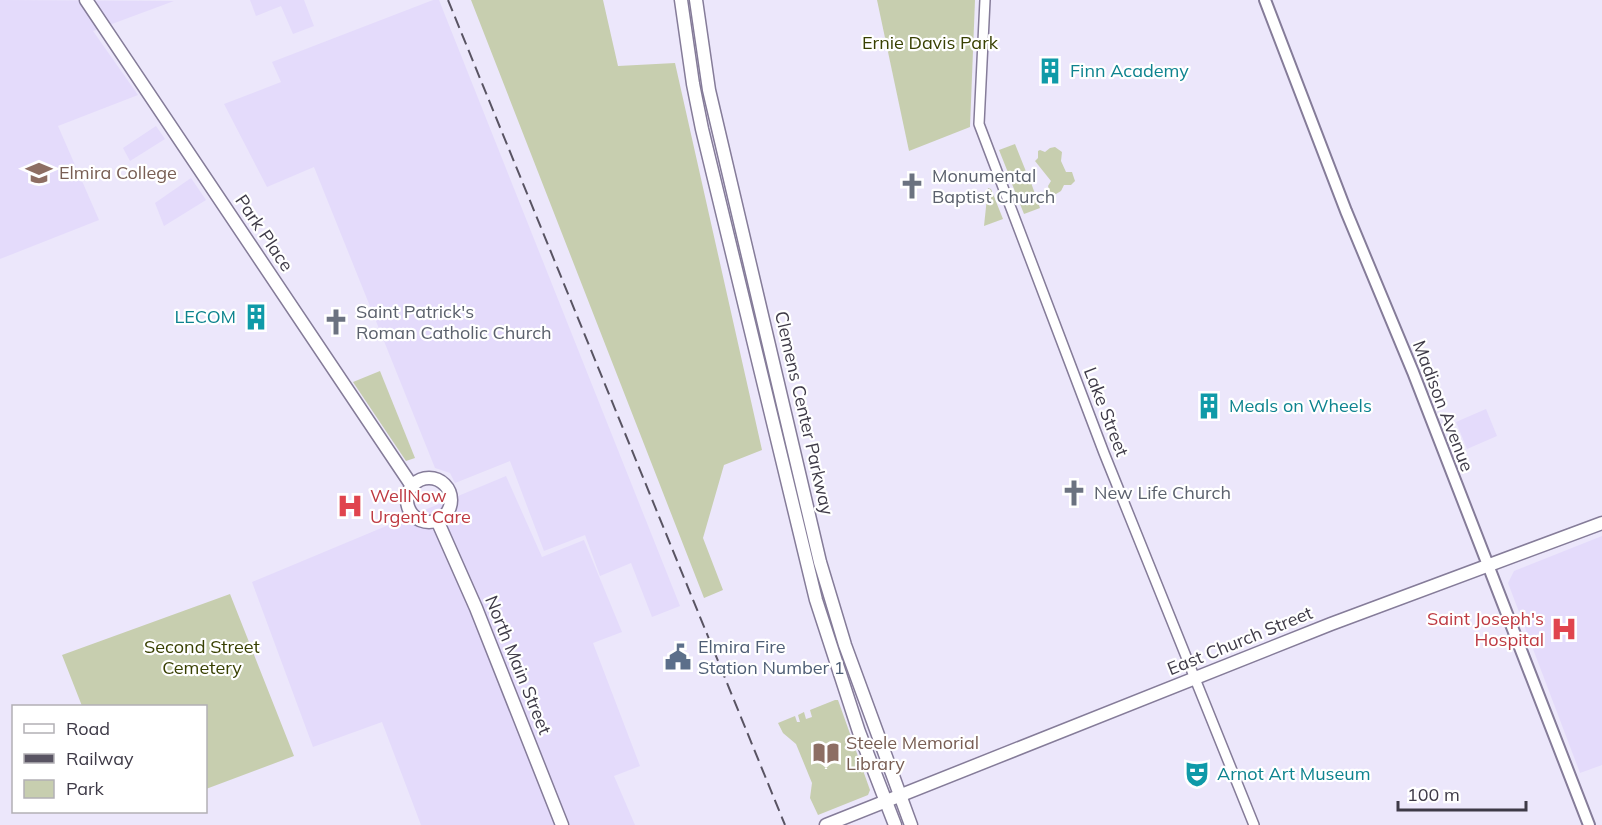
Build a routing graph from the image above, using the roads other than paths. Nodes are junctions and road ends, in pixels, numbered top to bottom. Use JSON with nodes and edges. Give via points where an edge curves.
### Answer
{"nodes":[{"id":1,"x":86,"y":0,"type":"edge"},
{"id":2,"x":681,"y":0,"type":"edge"},
{"id":3,"x":696,"y":0,"type":"edge"},
{"id":4,"x":985,"y":0,"type":"edge"},
{"id":5,"x":1264,"y":0,"type":"edge"},
{"id":6,"x":412,"y":486,"type":"junction"},
{"id":7,"x":437,"y":520,"type":"junction"},
{"id":8,"x":1602,"y":523,"type":"edge"},
{"id":9,"x":1488,"y":566,"type":"junction"},
{"id":10,"x":1195,"y":678,"type":"junction"},
{"id":11,"x":893,"y":799,"type":"junction"},
{"id":12,"x":562,"y":825,"type":"edge"},
{"id":13,"x":826,"y":825,"type":"edge"},
{"id":14,"x":895,"y":825,"type":"edge"},
{"id":15,"x":911,"y":825,"type":"edge"},
{"id":16,"x":1254,"y":825,"type":"edge"},
{"id":17,"x":1589,"y":825,"type":"edge"}],
"edges":[{"from":1,"to":6,"type":"main road","name":"Park Place"},
{"from":2,"to":11,"type":"main road","name":"Clemens Center Parkway","via":[[702,129],[807,567],[859,732]]},
{"from":3,"to":11,"type":"main road","name":"Clemens Center Parkway","via":[[711,100],[820,562]]},
{"from":4,"to":10,"type":"street","name":"Lake Street","via":[[979,124],[1104,453]]},
{"from":5,"to":9,"type":"main road","name":"Madison Avenue"},
{"from":6,"to":7,"type":"main road","via":[[408,496],[410,511],[422,520]]},
{"from":6,"to":7,"type":"main road","via":[[431,478],[445,485],[451,505]]},
{"from":7,"to":12,"type":"main road","name":"North Main Street"},
{"from":8,"to":9,"type":"main road","name":"East Church Street"},
{"from":9,"to":10,"type":"main road","name":"East Church Street"},
{"from":9,"to":17,"type":"main road","name":"Madison Avenue"},
{"from":10,"to":11,"type":"main road","name":"East Church Street"},
{"from":10,"to":16,"type":"street","name":"Lake Street"},
{"from":11,"to":13,"type":"main road","name":"East Church Street"},
{"from":11,"to":14,"type":"main road","name":"Clemens Center Parkway"},
{"from":11,"to":15,"type":"main road","name":"Clemens Center Parkway"}]}
